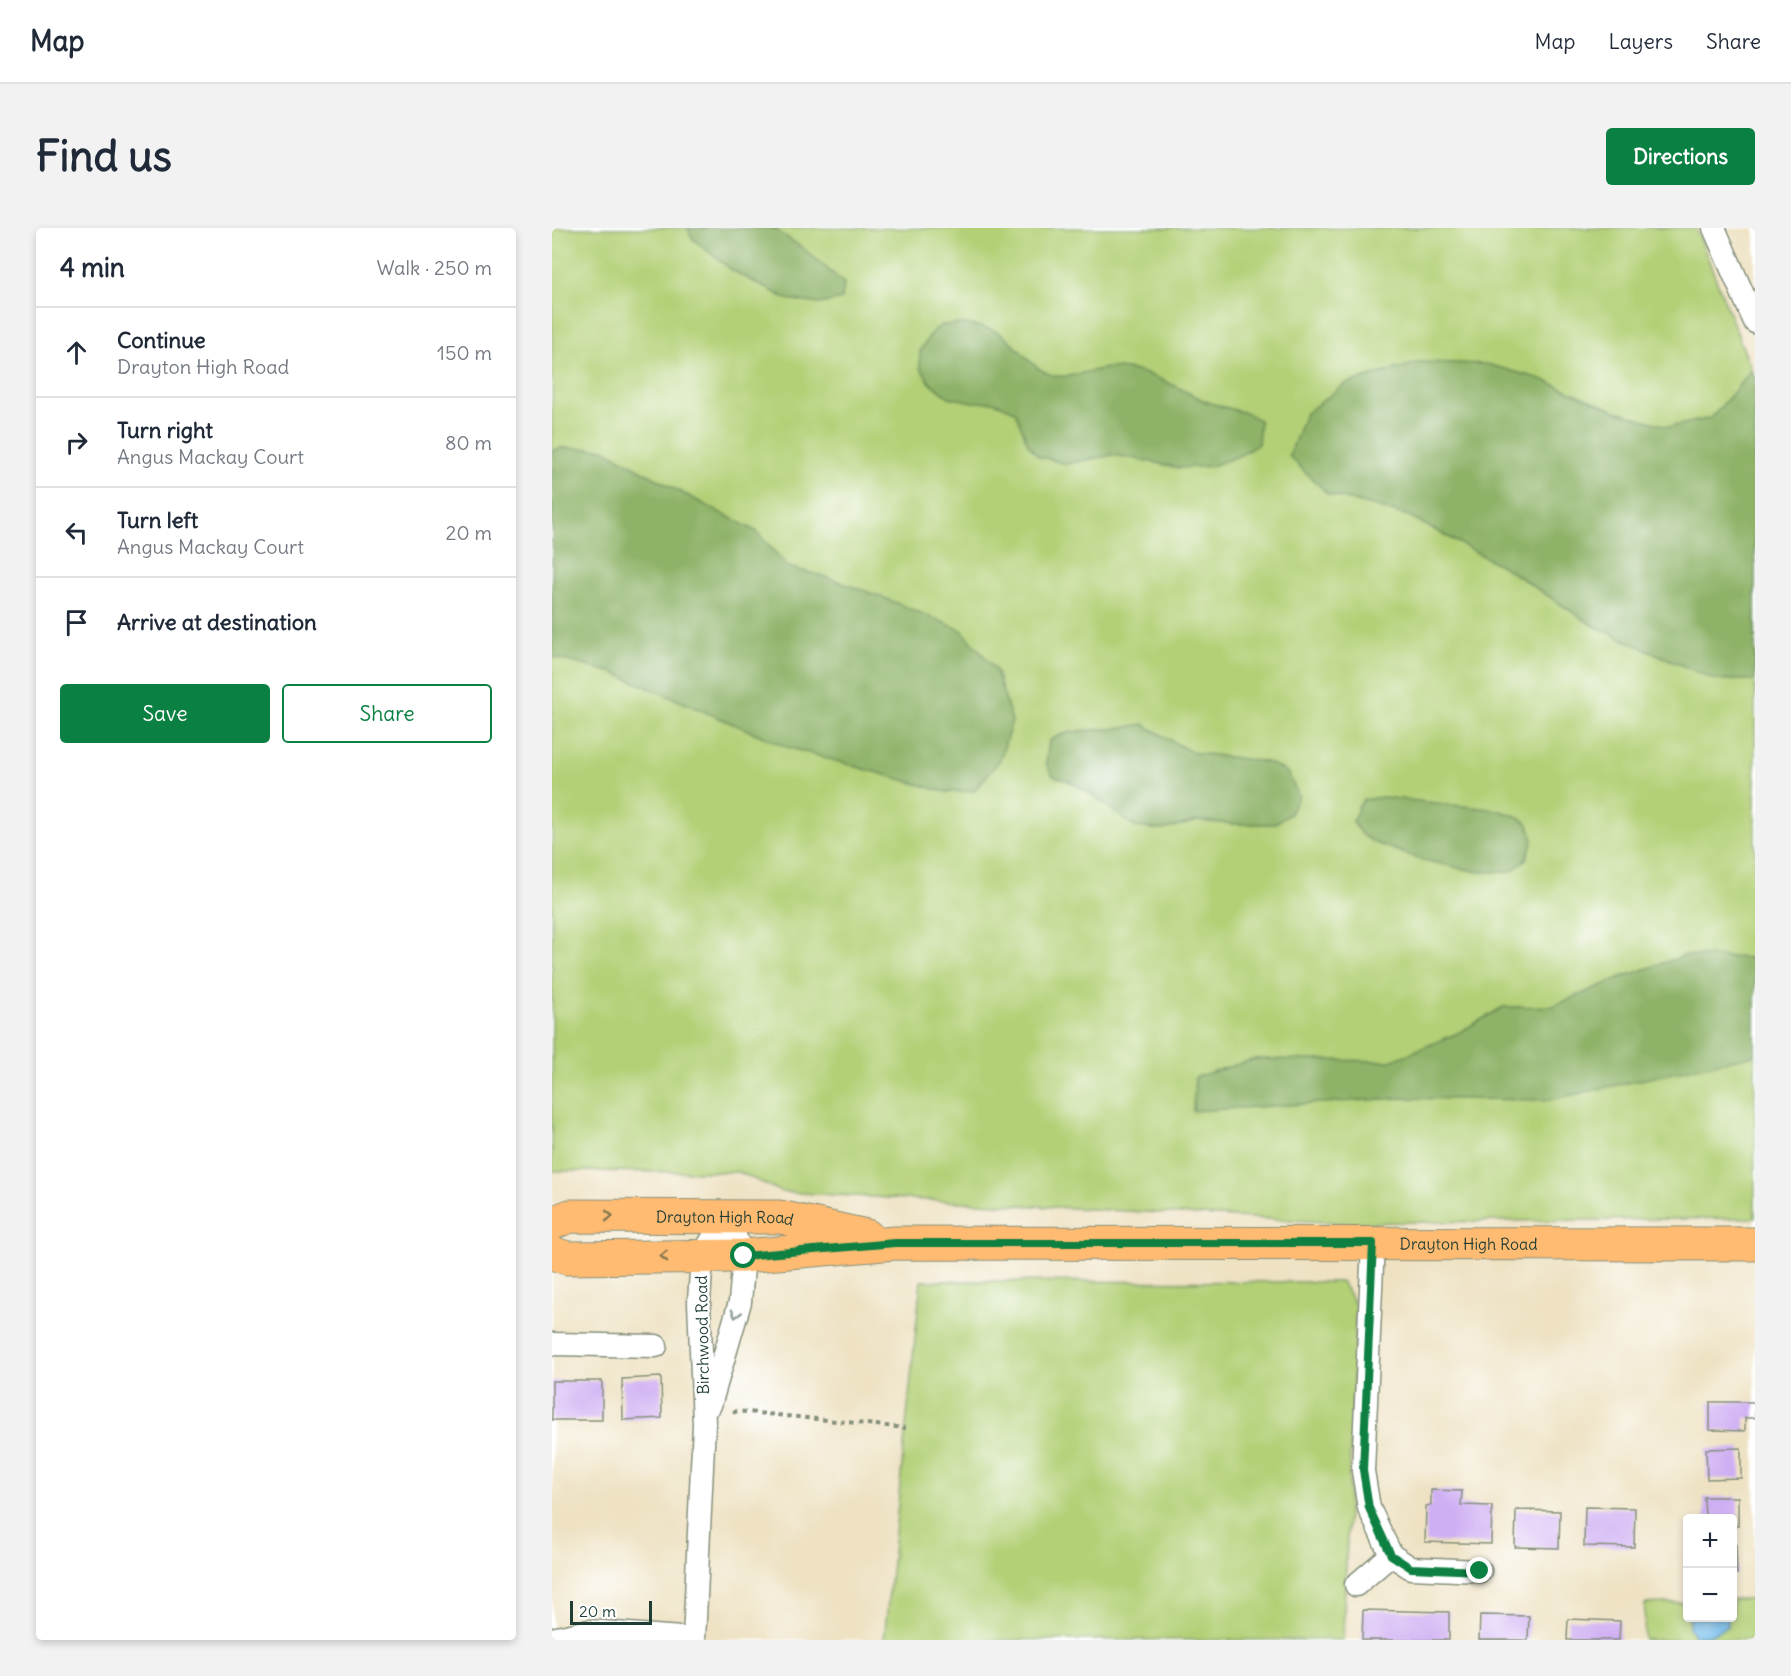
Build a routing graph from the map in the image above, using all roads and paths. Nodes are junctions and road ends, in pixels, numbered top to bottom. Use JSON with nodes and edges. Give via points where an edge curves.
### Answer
{"nodes":[{"id":1,"x":1714,"y":228,"type":"edge"},
{"id":2,"x":1755,"y":322,"type":"edge"},
{"id":3,"x":726,"y":1217,"type":"junction"},
{"id":4,"x":552,"y":1223,"type":"edge"},
{"id":5,"x":895,"y":1243,"type":"junction"},
{"id":6,"x":1373,"y":1243,"type":"junction"},
{"id":7,"x":1755,"y":1244,"type":"edge"},
{"id":8,"x":552,"y":1253,"type":"edge"},
{"id":9,"x":702,"y":1256,"type":"junction"},
{"id":10,"x":744,"y":1256,"type":"junction"},
{"id":11,"x":552,"y":1344,"type":"edge"},
{"id":12,"x":656,"y":1346,"type":"dead end"},
{"id":13,"x":704,"y":1424,"type":"junction"},
{"id":14,"x":906,"y":1428,"type":"dead end"},
{"id":15,"x":1391,"y":1555,"type":"junction"},
{"id":16,"x":1480,"y":1571,"type":"dead end"},
{"id":17,"x":1356,"y":1586,"type":"dead end"},
{"id":18,"x":552,"y":1638,"type":"edge"},
{"id":19,"x":694,"y":1640,"type":"edge"}],
"edges":[{"from":1,"to":2,"type":"street"},
{"from":4,"to":3,"type":"main road","name":"Drayton High Road","one_way":true,"via":[[570,1216]]},
{"from":3,"to":5,"type":"main road","name":"Drayton High Road","via":[[780,1217]]},
{"from":3,"to":9,"type":"street","name":"Birchwood Road"},
{"from":3,"to":10,"type":"street","name":"Birchwood Road"},
{"from":5,"to":6,"type":"main road","name":"Drayton High Road"},
{"from":5,"to":10,"type":"main road","name":"Drayton High Road"},
{"from":6,"to":7,"type":"main road","name":"Drayton High Road"},
{"from":6,"to":15,"type":"street","via":[[1363,1470],[1369,1508]]},
{"from":9,"to":8,"type":"main road","name":"Drayton High Road","one_way":true,"via":[[567,1258]]},
{"from":9,"to":10,"type":"main road","name":"Drayton High Road"},
{"from":9,"to":13,"type":"street","name":"Birchwood Road","via":[[699,1302]]},
{"from":10,"to":13,"type":"street","name":"Birchwood Road","one_way":true,"via":[[740,1302]]},
{"from":11,"to":12,"type":"street"},
{"from":13,"to":14,"type":"path","via":[[737,1411]]},
{"from":13,"to":19,"type":"street","name":"Birchwood Road"},
{"from":15,"to":16,"type":"street","via":[[1411,1568]]},
{"from":15,"to":17,"type":"street"},
{"from":18,"to":19,"type":"street","via":[[589,1631]]}]}
